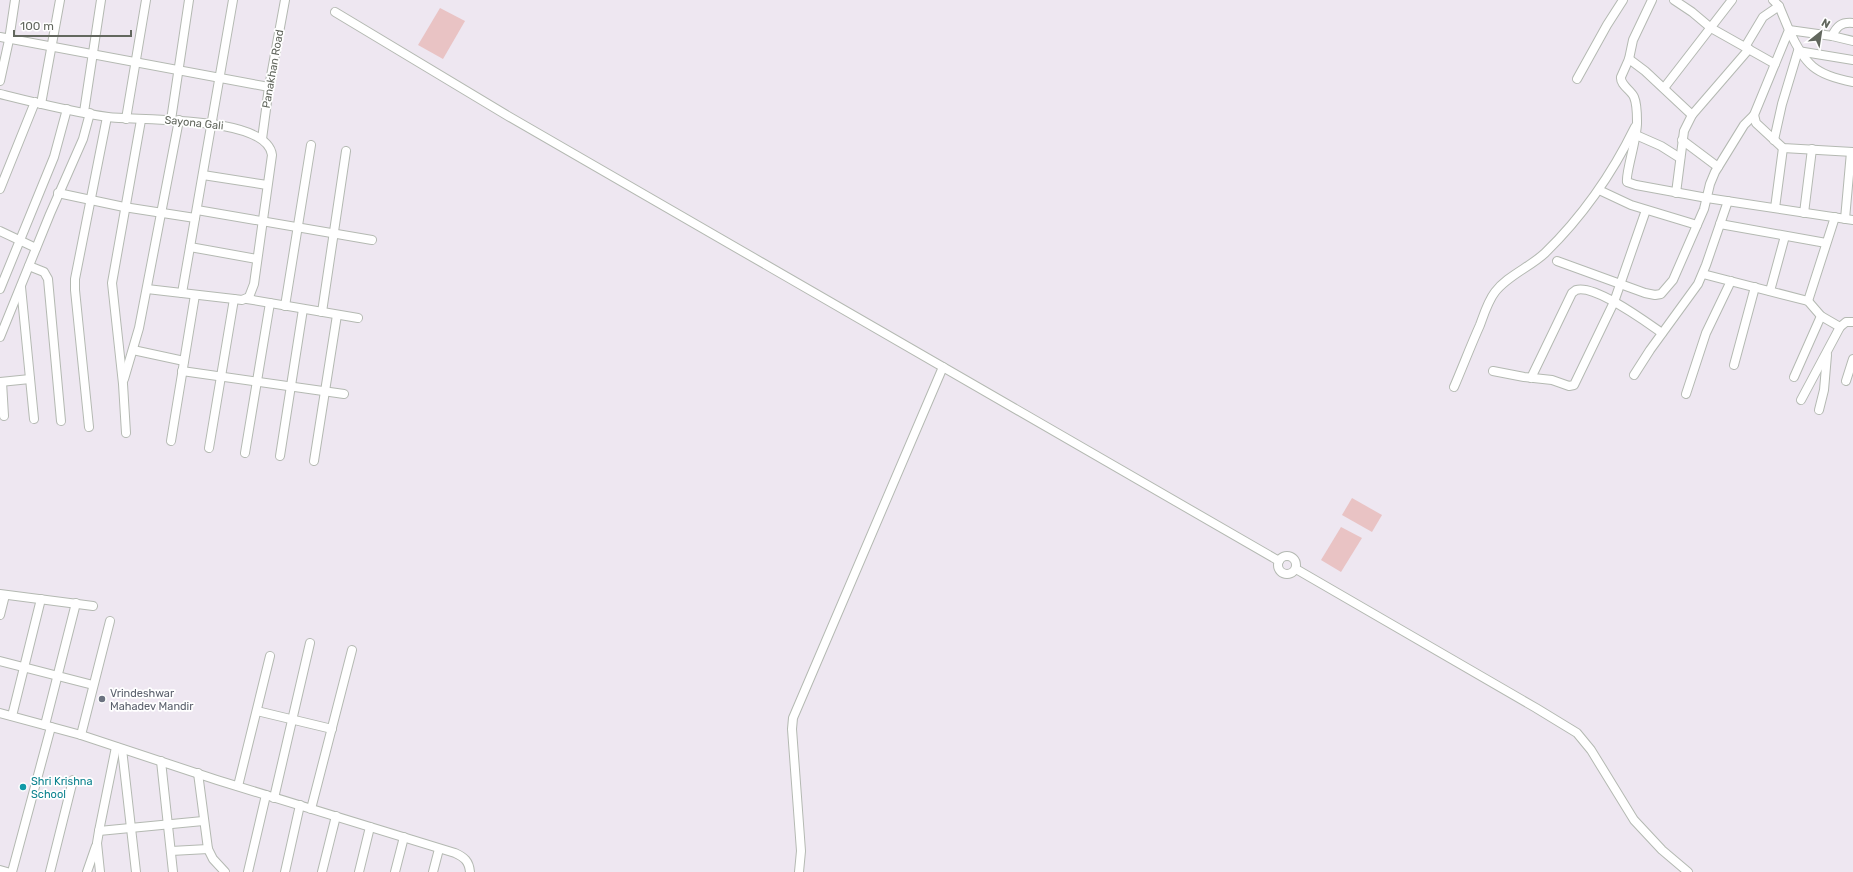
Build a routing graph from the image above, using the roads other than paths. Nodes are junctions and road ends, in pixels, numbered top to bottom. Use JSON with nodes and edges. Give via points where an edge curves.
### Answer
{"nodes":[{"id":1,"x":15,"y":0,"type":"edge"},
{"id":2,"x":60,"y":0,"type":"edge"},
{"id":3,"x":101,"y":0,"type":"edge"},
{"id":4,"x":146,"y":0,"type":"edge"},
{"id":5,"x":189,"y":0,"type":"edge"},
{"id":6,"x":233,"y":0,"type":"edge"},
{"id":7,"x":285,"y":0,"type":"edge"},
{"id":8,"x":1623,"y":0,"type":"edge"},
{"id":9,"x":1652,"y":0,"type":"edge"},
{"id":10,"x":1674,"y":0,"type":"edge"},
{"id":11,"x":1732,"y":0,"type":"edge"},
{"id":12,"x":1776,"y":3,"type":"edge"},
{"id":13,"x":335,"y":12,"type":"dead end"},
{"id":14,"x":1853,"y":23,"type":"edge"},
{"id":15,"x":1711,"y":28,"type":"junction"},
{"id":16,"x":1789,"y":30,"type":"junction"},
{"id":17,"x":1832,"y":36,"type":"junction"},
{"id":18,"x":0,"y":37,"type":"edge"},
{"id":19,"x":9,"y":40,"type":"junction"},
{"id":20,"x":1853,"y":41,"type":"edge"},
{"id":21,"x":51,"y":47,"type":"junction"},
{"id":22,"x":1747,"y":48,"type":"junction"},
{"id":23,"x":1798,"y":51,"type":"junction"},
{"id":24,"x":92,"y":55,"type":"junction"},
{"id":25,"x":1629,"y":59,"type":"junction"},
{"id":26,"x":1853,"y":60,"type":"edge"},
{"id":27,"x":136,"y":63,"type":"junction"},
{"id":28,"x":1775,"y":64,"type":"junction"},
{"id":29,"x":178,"y":70,"type":"junction"},
{"id":30,"x":221,"y":78,"type":"junction"},
{"id":31,"x":1577,"y":79,"type":"dead end"},
{"id":32,"x":0,"y":81,"type":"edge"},
{"id":33,"x":1853,"y":82,"type":"edge"},
{"id":34,"x":269,"y":87,"type":"junction"},
{"id":35,"x":1664,"y":88,"type":"junction"},
{"id":36,"x":0,"y":94,"type":"edge"},
{"id":37,"x":38,"y":103,"type":"junction"},
{"id":38,"x":67,"y":109,"type":"junction"},
{"id":39,"x":87,"y":113,"type":"junction"},
{"id":40,"x":1692,"y":115,"type":"junction"},
{"id":41,"x":1754,"y":115,"type":"junction"},
{"id":42,"x":107,"y":116,"type":"junction"},
{"id":43,"x":126,"y":119,"type":"junction"},
{"id":44,"x":141,"y":120,"type":"junction"},
{"id":45,"x":175,"y":120,"type":"junction"},
{"id":46,"x":212,"y":123,"type":"junction"},
{"id":47,"x":1638,"y":123,"type":"junction"},
{"id":48,"x":1636,"y":135,"type":"junction"},
{"id":49,"x":262,"y":138,"type":"junction"},
{"id":50,"x":1682,"y":140,"type":"junction"},
{"id":51,"x":1774,"y":140,"type":"junction"},
{"id":52,"x":311,"y":145,"type":"dead end"},
{"id":53,"x":1783,"y":148,"type":"junction"},
{"id":54,"x":1812,"y":150,"type":"junction"},
{"id":55,"x":346,"y":151,"type":"dead end"},
{"id":56,"x":1852,"y":152,"type":"edge"},
{"id":57,"x":1680,"y":158,"type":"junction"},
{"id":58,"x":1718,"y":167,"type":"junction"},
{"id":59,"x":203,"y":175,"type":"junction"},
{"id":60,"x":267,"y":186,"type":"junction"},
{"id":61,"x":0,"y":189,"type":"edge"},
{"id":62,"x":1599,"y":190,"type":"junction"},
{"id":63,"x":58,"y":193,"type":"junction"},
{"id":64,"x":1676,"y":193,"type":"junction"},
{"id":65,"x":1707,"y":198,"type":"junction"},
{"id":66,"x":90,"y":201,"type":"junction"},
{"id":67,"x":1728,"y":202,"type":"junction"},
{"id":68,"x":124,"y":207,"type":"junction"},
{"id":69,"x":1775,"y":208,"type":"junction"},
{"id":70,"x":1646,"y":210,"type":"junction"},
{"id":71,"x":161,"y":213,"type":"junction"},
{"id":72,"x":1804,"y":213,"type":"junction"},
{"id":73,"x":196,"y":214,"type":"junction"},
{"id":74,"x":1835,"y":217,"type":"junction"},
{"id":75,"x":1849,"y":219,"type":"edge"},
{"id":76,"x":262,"y":222,"type":"junction"},
{"id":77,"x":1720,"y":224,"type":"junction"},
{"id":78,"x":1697,"y":225,"type":"junction"},
{"id":79,"x":298,"y":227,"type":"junction"},
{"id":80,"x":0,"y":231,"type":"edge"},
{"id":81,"x":334,"y":233,"type":"junction"},
{"id":82,"x":1785,"y":236,"type":"junction"},
{"id":83,"x":20,"y":240,"type":"junction"},
{"id":84,"x":372,"y":240,"type":"dead end"},
{"id":85,"x":1826,"y":243,"type":"junction"},
{"id":86,"x":190,"y":247,"type":"junction"},
{"id":87,"x":36,"y":248,"type":"junction"},
{"id":88,"x":258,"y":259,"type":"junction"},
{"id":89,"x":1557,"y":262,"type":"dead end"},
{"id":90,"x":29,"y":266,"type":"junction"},
{"id":91,"x":1703,"y":274,"type":"junction"},
{"id":92,"x":1731,"y":281,"type":"junction"},
{"id":93,"x":1620,"y":284,"type":"junction"},
{"id":94,"x":21,"y":286,"type":"junction"},
{"id":95,"x":1755,"y":287,"type":"junction"},
{"id":96,"x":0,"y":289,"type":"edge"},
{"id":97,"x":147,"y":289,"type":"junction"},
{"id":98,"x":1770,"y":291,"type":"junction"},
{"id":99,"x":182,"y":293,"type":"junction"},
{"id":100,"x":195,"y":295,"type":"junction"},
{"id":101,"x":234,"y":299,"type":"junction"},
{"id":102,"x":247,"y":299,"type":"junction"},
{"id":103,"x":1808,"y":301,"type":"junction"},
{"id":104,"x":1614,"y":302,"type":"junction"},
{"id":105,"x":270,"y":303,"type":"junction"},
{"id":106,"x":285,"y":306,"type":"junction"},
{"id":107,"x":303,"y":309,"type":"junction"},
{"id":108,"x":322,"y":312,"type":"junction"},
{"id":109,"x":337,"y":315,"type":"junction"},
{"id":110,"x":1821,"y":316,"type":"junction"},
{"id":111,"x":358,"y":318,"type":"dead end"},
{"id":112,"x":1853,"y":322,"type":"edge"},
{"id":113,"x":1840,"y":327,"type":"junction"},
{"id":114,"x":1662,"y":333,"type":"junction"},
{"id":115,"x":1,"y":334,"type":"edge"},
{"id":116,"x":133,"y":350,"type":"junction"},
{"id":117,"x":1828,"y":350,"type":"junction"},
{"id":118,"x":1853,"y":359,"type":"edge"},
{"id":119,"x":184,"y":361,"type":"junction"},
{"id":120,"x":1734,"y":365,"type":"dead end"},
{"id":121,"x":943,"y":367,"type":"junction"},
{"id":122,"x":182,"y":371,"type":"junction"},
{"id":123,"x":1493,"y":371,"type":"dead end"},
{"id":124,"x":1634,"y":375,"type":"dead end"},
{"id":125,"x":221,"y":376,"type":"junction"},
{"id":126,"x":1794,"y":377,"type":"dead end"},
{"id":127,"x":1531,"y":378,"type":"junction"},
{"id":128,"x":30,"y":379,"type":"junction"},
{"id":129,"x":257,"y":381,"type":"junction"},
{"id":130,"x":1846,"y":381,"type":"dead end"},
{"id":131,"x":1,"y":382,"type":"edge"},
{"id":132,"x":123,"y":384,"type":"junction"},
{"id":133,"x":290,"y":386,"type":"junction"},
{"id":134,"x":1454,"y":387,"type":"dead end"},
{"id":135,"x":326,"y":391,"type":"junction"},
{"id":136,"x":344,"y":394,"type":"dead end"},
{"id":137,"x":1686,"y":394,"type":"dead end"},
{"id":138,"x":1801,"y":400,"type":"dead end"},
{"id":139,"x":1819,"y":410,"type":"dead end"},
{"id":140,"x":4,"y":416,"type":"dead end"},
{"id":141,"x":34,"y":420,"type":"dead end"},
{"id":142,"x":61,"y":421,"type":"dead end"},
{"id":143,"x":89,"y":427,"type":"dead end"},
{"id":144,"x":126,"y":433,"type":"dead end"},
{"id":145,"x":171,"y":441,"type":"dead end"},
{"id":146,"x":209,"y":448,"type":"dead end"},
{"id":147,"x":245,"y":453,"type":"dead end"},
{"id":148,"x":280,"y":456,"type":"dead end"},
{"id":149,"x":314,"y":461,"type":"dead end"},
{"id":150,"x":1279,"y":560,"type":"junction"},
{"id":151,"x":1296,"y":569,"type":"junction"},
{"id":152,"x":2,"y":594,"type":"edge"},
{"id":153,"x":41,"y":599,"type":"junction"},
{"id":154,"x":76,"y":603,"type":"junction"},
{"id":155,"x":93,"y":606,"type":"dead end"},
{"id":156,"x":0,"y":615,"type":"edge"},
{"id":157,"x":110,"y":621,"type":"dead end"},
{"id":158,"x":310,"y":643,"type":"dead end"},
{"id":159,"x":352,"y":650,"type":"dead end"},
{"id":160,"x":270,"y":656,"type":"dead end"},
{"id":161,"x":0,"y":661,"type":"edge"},
{"id":162,"x":24,"y":667,"type":"junction"},
{"id":163,"x":58,"y":676,"type":"junction"},
{"id":164,"x":93,"y":685,"type":"junction"},
{"id":165,"x":257,"y":711,"type":"junction"},
{"id":166,"x":0,"y":713,"type":"edge"},
{"id":167,"x":12,"y":716,"type":"junction"},
{"id":168,"x":292,"y":719,"type":"junction"},
{"id":169,"x":48,"y":726,"type":"junction"},
{"id":170,"x":332,"y":729,"type":"junction"},
{"id":171,"x":81,"y":735,"type":"junction"},
{"id":172,"x":119,"y":748,"type":"junction"},
{"id":173,"x":161,"y":761,"type":"junction"},
{"id":174,"x":198,"y":773,"type":"junction"},
{"id":175,"x":73,"y":780,"type":"dead end"},
{"id":176,"x":238,"y":786,"type":"junction"},
{"id":177,"x":270,"y":796,"type":"junction"},
{"id":178,"x":300,"y":805,"type":"junction"},
{"id":179,"x":311,"y":809,"type":"junction"},
{"id":180,"x":336,"y":816,"type":"junction"},
{"id":181,"x":203,"y":821,"type":"junction"},
{"id":182,"x":168,"y":824,"type":"junction"},
{"id":183,"x":131,"y":827,"type":"junction"},
{"id":184,"x":370,"y":827,"type":"junction"},
{"id":185,"x":99,"y":831,"type":"junction"},
{"id":186,"x":404,"y":838,"type":"junction"},
{"id":187,"x":97,"y":843,"type":"junction"},
{"id":188,"x":208,"y":849,"type":"junction"},
{"id":189,"x":439,"y":849,"type":"junction"},
{"id":190,"x":171,"y":852,"type":"junction"},
{"id":191,"x":0,"y":870,"type":"edge"},
{"id":192,"x":7,"y":872,"type":"edge"},
{"id":193,"x":12,"y":872,"type":"edge"},
{"id":194,"x":50,"y":872,"type":"edge"},
{"id":195,"x":87,"y":872,"type":"edge"},
{"id":196,"x":100,"y":872,"type":"edge"},
{"id":197,"x":136,"y":872,"type":"edge"},
{"id":198,"x":173,"y":872,"type":"edge"},
{"id":199,"x":225,"y":872,"type":"edge"},
{"id":200,"x":248,"y":872,"type":"edge"},
{"id":201,"x":285,"y":872,"type":"edge"},
{"id":202,"x":322,"y":872,"type":"edge"},
{"id":203,"x":359,"y":872,"type":"edge"},
{"id":204,"x":395,"y":872,"type":"edge"},
{"id":205,"x":433,"y":872,"type":"edge"},
{"id":206,"x":470,"y":872,"type":"edge"},
{"id":207,"x":799,"y":872,"type":"edge"},
{"id":208,"x":1688,"y":872,"type":"edge"}],
"edges":[{"from":1,"to":19,"type":"street"},
{"from":2,"to":21,"type":"street"},
{"from":3,"to":24,"type":"street"},
{"from":4,"to":27,"type":"street"},
{"from":5,"to":29,"type":"street"},
{"from":6,"to":30,"type":"street"},
{"from":7,"to":34,"type":"street","name":"Panakhan Road"},
{"from":8,"to":31,"type":"street"},
{"from":9,"to":25,"type":"street","via":[[1633,40]]},
{"from":10,"to":15,"type":"street"},
{"from":11,"to":15,"type":"street"},
{"from":12,"to":16,"type":"street"},
{"from":12,"to":22,"type":"street","via":[[1763,17]]},
{"from":13,"to":121,"type":"street","via":[[508,116]]},
{"from":14,"to":17,"type":"street","via":[[1838,26]]},
{"from":15,"to":22,"type":"street"},
{"from":15,"to":35,"type":"street"},
{"from":16,"to":17,"type":"street"},
{"from":16,"to":23,"type":"street"},
{"from":16,"to":28,"type":"street"},
{"from":17,"to":20,"type":"street"},
{"from":18,"to":19,"type":"street"},
{"from":19,"to":21,"type":"street"},
{"from":19,"to":32,"type":"street"},
{"from":21,"to":24,"type":"street"},
{"from":21,"to":37,"type":"street"},
{"from":22,"to":28,"type":"street"},
{"from":22,"to":40,"type":"street"},
{"from":23,"to":26,"type":"street"},
{"from":23,"to":33,"type":"street","via":[[1821,74]]},
{"from":23,"to":51,"type":"street"},
{"from":24,"to":27,"type":"street"},
{"from":24,"to":39,"type":"street"},
{"from":25,"to":35,"type":"street"},
{"from":25,"to":47,"type":"street","via":[[1620,81],[1631,91],[1634,98]]},
{"from":27,"to":29,"type":"street"},
{"from":27,"to":43,"type":"street"},
{"from":28,"to":41,"type":"street"},
{"from":29,"to":30,"type":"street"},
{"from":29,"to":45,"type":"street"},
{"from":30,"to":34,"type":"street"},
{"from":30,"to":46,"type":"street"},
{"from":34,"to":49,"type":"street","name":"Panakhan Road"},
{"from":35,"to":40,"type":"street"},
{"from":36,"to":37,"type":"street","name":"Sayona Gali"},
{"from":37,"to":38,"type":"street","name":"Sayona Gali"},
{"from":37,"to":61,"type":"street"},
{"from":38,"to":39,"type":"street","name":"Sayona Gali"},
{"from":38,"to":83,"type":"street","via":[[54,157]]},
{"from":39,"to":42,"type":"street","name":"Sayona Gali"},
{"from":39,"to":63,"type":"street","via":[[84,139]]},
{"from":40,"to":50,"type":"street"},
{"from":41,"to":51,"type":"street","via":[[1756,123]]},
{"from":41,"to":58,"type":"street","via":[[1744,125]]},
{"from":42,"to":43,"type":"street","name":"Sayona Gali"},
{"from":42,"to":66,"type":"street"},
{"from":43,"to":44,"type":"street","name":"Sayona Gali"},
{"from":44,"to":45,"type":"street","name":"Sayona Gali"},
{"from":44,"to":68,"type":"street"},
{"from":45,"to":46,"type":"street","name":"Sayona Gali"},
{"from":45,"to":71,"type":"street"},
{"from":46,"to":49,"type":"street","name":"Sayona Gali"},
{"from":46,"to":59,"type":"street"},
{"from":47,"to":48,"type":"street"},
{"from":47,"to":62,"type":"street"},
{"from":48,"to":57,"type":"street"},
{"from":48,"to":64,"type":"street","via":[[1627,182]]},
{"from":49,"to":60,"type":"street","via":[[271,148],[272,154]]},
{"from":50,"to":57,"type":"street"},
{"from":50,"to":58,"type":"street"},
{"from":51,"to":53,"type":"street"},
{"from":52,"to":79,"type":"street"},
{"from":53,"to":54,"type":"street"},
{"from":53,"to":69,"type":"street"},
{"from":54,"to":56,"type":"street"},
{"from":54,"to":72,"type":"street"},
{"from":55,"to":81,"type":"street"},
{"from":56,"to":75,"type":"street"},
{"from":57,"to":64,"type":"street"},
{"from":58,"to":65,"type":"street"},
{"from":59,"to":60,"type":"street"},
{"from":59,"to":73,"type":"street"},
{"from":60,"to":76,"type":"street"},
{"from":62,"to":70,"type":"street"},
{"from":62,"to":134,"type":"street","via":[[1566,231],[1545,252],[1495,291]]},
{"from":63,"to":66,"type":"street"},
{"from":63,"to":87,"type":"street"},
{"from":64,"to":65,"type":"street"},
{"from":65,"to":67,"type":"street"},
{"from":65,"to":78,"type":"street"},
{"from":66,"to":68,"type":"street"},
{"from":66,"to":143,"type":"street","via":[[74,290]]},
{"from":67,"to":69,"type":"street"},
{"from":67,"to":77,"type":"street"},
{"from":68,"to":71,"type":"street"},
{"from":68,"to":132,"type":"street","via":[[112,283]]},
{"from":69,"to":72,"type":"street"},
{"from":70,"to":78,"type":"street"},
{"from":70,"to":93,"type":"street"},
{"from":71,"to":73,"type":"street"},
{"from":71,"to":97,"type":"street"},
{"from":72,"to":74,"type":"street"},
{"from":73,"to":76,"type":"street"},
{"from":73,"to":86,"type":"street"},
{"from":74,"to":75,"type":"street"},
{"from":74,"to":85,"type":"street"},
{"from":76,"to":79,"type":"street"},
{"from":76,"to":88,"type":"street"},
{"from":77,"to":82,"type":"street"},
{"from":77,"to":91,"type":"street"},
{"from":78,"to":93,"type":"street","via":[[1673,280],[1661,294],[1655,295]]},
{"from":79,"to":81,"type":"street"},
{"from":79,"to":106,"type":"street"},
{"from":80,"to":83,"type":"street"},
{"from":81,"to":84,"type":"street"},
{"from":81,"to":108,"type":"street"},
{"from":82,"to":85,"type":"street"},
{"from":82,"to":98,"type":"street"},
{"from":83,"to":87,"type":"street"},
{"from":83,"to":96,"type":"street"},
{"from":85,"to":103,"type":"street"},
{"from":86,"to":88,"type":"street"},
{"from":86,"to":99,"type":"street"},
{"from":87,"to":90,"type":"street"},
{"from":88,"to":102,"type":"street","via":[[251,295]]},
{"from":89,"to":93,"type":"street"},
{"from":90,"to":94,"type":"street"},
{"from":90,"to":142,"type":"street","via":[[44,272],[48,279]]},
{"from":91,"to":92,"type":"street"},
{"from":91,"to":114,"type":"street"},
{"from":92,"to":95,"type":"street"},
{"from":92,"to":137,"type":"street","via":[[1704,339]]},
{"from":93,"to":104,"type":"street"},
{"from":94,"to":115,"type":"street"},
{"from":94,"to":128,"type":"street"},
{"from":95,"to":98,"type":"street"},
{"from":95,"to":120,"type":"street"},
{"from":97,"to":99,"type":"street"},
{"from":97,"to":116,"type":"street"},
{"from":98,"to":103,"type":"street"},
{"from":99,"to":100,"type":"street"},
{"from":100,"to":101,"type":"street"},
{"from":100,"to":119,"type":"street"},
{"from":101,"to":102,"type":"street"},
{"from":101,"to":125,"type":"street"},
{"from":102,"to":105,"type":"street"},
{"from":103,"to":110,"type":"street"},
{"from":104,"to":114,"type":"street"},
{"from":104,"to":127,"type":"street","via":[[1574,385]]},
{"from":104,"to":127,"type":"street","via":[[1587,290],[1580,289],[1572,293]]},
{"from":105,"to":106,"type":"street"},
{"from":105,"to":129,"type":"street"},
{"from":106,"to":107,"type":"street"},
{"from":107,"to":108,"type":"street"},
{"from":107,"to":133,"type":"street"},
{"from":108,"to":109,"type":"street"},
{"from":109,"to":111,"type":"street"},
{"from":109,"to":135,"type":"street"},
{"from":110,"to":113,"type":"street"},
{"from":110,"to":126,"type":"street"},
{"from":112,"to":113,"type":"street","via":[[1846,322]]},
{"from":113,"to":117,"type":"street"},
{"from":114,"to":124,"type":"street"},
{"from":116,"to":119,"type":"street"},
{"from":116,"to":132,"type":"street"},
{"from":117,"to":138,"type":"street"},
{"from":117,"to":139,"type":"street"},
{"from":118,"to":130,"type":"street"},
{"from":119,"to":122,"type":"street"},
{"from":121,"to":150,"type":"street"},
{"from":121,"to":207,"type":"street","via":[[794,718],[792,729],[801,851]]},
{"from":122,"to":125,"type":"street"},
{"from":122,"to":145,"type":"street"},
{"from":123,"to":127,"type":"street"},
{"from":125,"to":129,"type":"street"},
{"from":125,"to":146,"type":"street"},
{"from":128,"to":131,"type":"street"},
{"from":128,"to":141,"type":"street"},
{"from":129,"to":133,"type":"street"},
{"from":129,"to":147,"type":"street"},
{"from":131,"to":140,"type":"street"},
{"from":132,"to":144,"type":"street"},
{"from":133,"to":135,"type":"street"},
{"from":133,"to":148,"type":"street"},
{"from":135,"to":136,"type":"street"},
{"from":135,"to":149,"type":"street"},
{"from":150,"to":151,"type":"street","via":[[1284,556],[1292,557],[1296,562]]},
{"from":150,"to":151,"type":"street","via":[[1279,569],[1282,573],[1289,574]]},
{"from":151,"to":208,"type":"street","via":[[1577,733],[1588,746],[1634,820],[1662,850]]},
{"from":152,"to":153,"type":"street"},
{"from":152,"to":156,"type":"street"},
{"from":153,"to":154,"type":"street"},
{"from":153,"to":162,"type":"street"},
{"from":154,"to":155,"type":"street"},
{"from":154,"to":163,"type":"street"},
{"from":157,"to":164,"type":"street"},
{"from":158,"to":168,"type":"street"},
{"from":159,"to":170,"type":"street"},
{"from":160,"to":165,"type":"street"},
{"from":161,"to":162,"type":"street"},
{"from":162,"to":163,"type":"street"},
{"from":162,"to":167,"type":"street"},
{"from":163,"to":164,"type":"street"},
{"from":163,"to":169,"type":"street"},
{"from":164,"to":171,"type":"street"},
{"from":165,"to":168,"type":"street"},
{"from":165,"to":176,"type":"street"},
{"from":166,"to":167,"type":"street"},
{"from":167,"to":169,"type":"street"},
{"from":168,"to":170,"type":"street"},
{"from":168,"to":177,"type":"street"},
{"from":169,"to":171,"type":"street"},
{"from":169,"to":193,"type":"street"},
{"from":170,"to":179,"type":"street"},
{"from":171,"to":172,"type":"street"},
{"from":172,"to":173,"type":"street"},
{"from":172,"to":183,"type":"street"},
{"from":172,"to":185,"type":"street"},
{"from":173,"to":174,"type":"street"},
{"from":173,"to":182,"type":"street"},
{"from":174,"to":176,"type":"street"},
{"from":174,"to":181,"type":"street"},
{"from":175,"to":194,"type":"street"},
{"from":176,"to":177,"type":"street"},
{"from":177,"to":178,"type":"street"},
{"from":177,"to":200,"type":"street"},
{"from":178,"to":179,"type":"street"},
{"from":178,"to":201,"type":"street"},
{"from":179,"to":180,"type":"street"},
{"from":180,"to":184,"type":"street"},
{"from":180,"to":202,"type":"street"},
{"from":181,"to":182,"type":"street"},
{"from":181,"to":188,"type":"street"},
{"from":182,"to":183,"type":"street"},
{"from":182,"to":190,"type":"street"},
{"from":183,"to":185,"type":"street"},
{"from":183,"to":197,"type":"street"},
{"from":184,"to":186,"type":"street"},
{"from":184,"to":203,"type":"street"},
{"from":185,"to":187,"type":"street"},
{"from":186,"to":189,"type":"street"},
{"from":186,"to":204,"type":"street"},
{"from":187,"to":195,"type":"street"},
{"from":187,"to":196,"type":"street"},
{"from":188,"to":190,"type":"street"},
{"from":188,"to":199,"type":"street","via":[[212,860]]},
{"from":189,"to":205,"type":"street"},
{"from":189,"to":206,"type":"street","via":[[463,856],[470,866]]},
{"from":190,"to":198,"type":"street"},
{"from":191,"to":192,"type":"street"}]}
